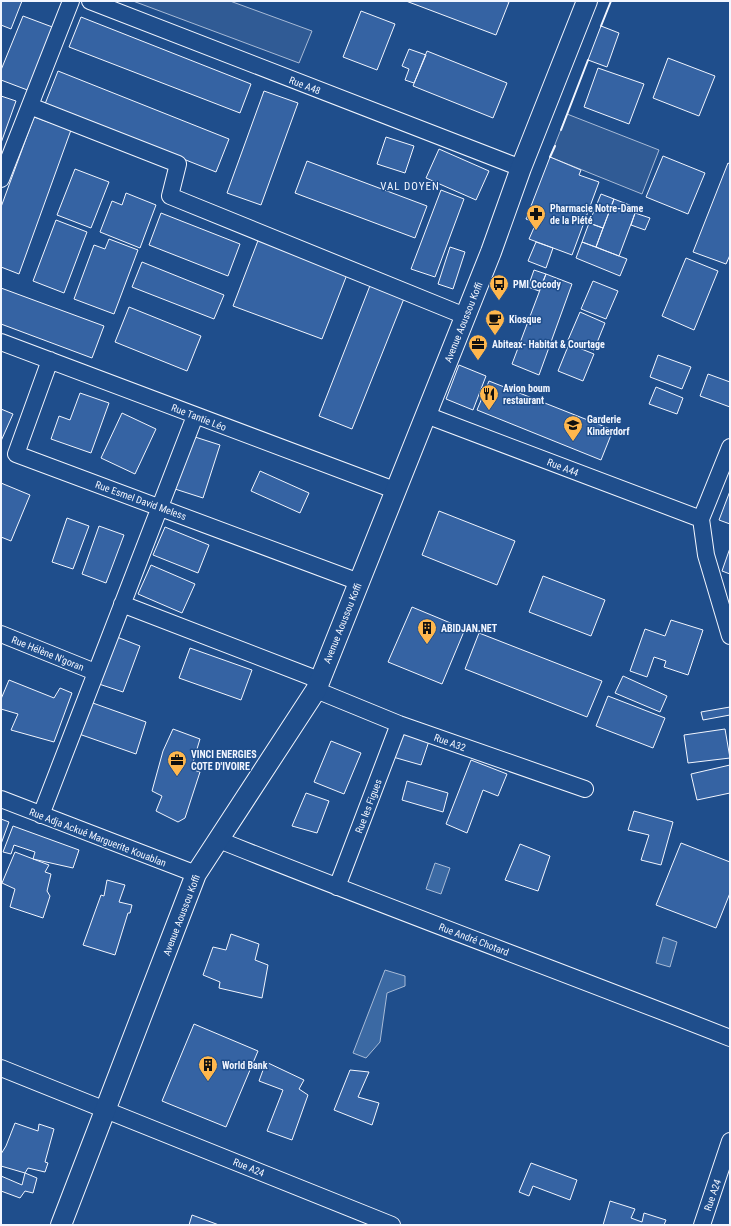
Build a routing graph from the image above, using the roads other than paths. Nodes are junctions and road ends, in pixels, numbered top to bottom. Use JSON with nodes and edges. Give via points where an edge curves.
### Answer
{"nodes":[{"id":1,"x":71,"y":1,"type":"edge"},
{"id":2,"x":90,"y":1,"type":"edge"},
{"id":3,"x":587,"y":1,"type":"edge"},
{"id":4,"x":30,"y":106,"type":"junction"},
{"id":5,"x":521,"y":168,"type":"junction"},
{"id":6,"x":1,"y":179,"type":"edge"},
{"id":7,"x":465,"y":316,"type":"junction"},
{"id":8,"x":1,"y":342,"type":"edge"},
{"id":9,"x":50,"y":360,"type":"junction"},
{"id":10,"x":426,"y":415,"type":"junction"},
{"id":11,"x":195,"y":416,"type":"junction"},
{"id":12,"x":730,"y":446,"type":"edge"},
{"id":13,"x":397,"y":490,"type":"junction"},
{"id":14,"x":160,"y":507,"type":"junction"},
{"id":15,"x":700,"y":519,"type":"junction"},
{"id":16,"x":359,"y":582,"type":"junction"},
{"id":17,"x":723,"y":590,"type":"edge"},
{"id":18,"x":122,"y":604,"type":"junction"},
{"id":19,"x":1,"y":634,"type":"edge"},
{"id":20,"x":730,"y":636,"type":"edge"},
{"id":21,"x":95,"y":672,"type":"junction"},
{"id":22,"x":318,"y":685,"type":"junction"},
{"id":23,"x":399,"y":724,"type":"junction"},
{"id":24,"x":585,"y":789,"type":"dead end"},
{"id":25,"x":1,"y":799,"type":"edge"},
{"id":26,"x":40,"y":815,"type":"junction"},
{"id":27,"x":219,"y":840,"type":"junction"},
{"id":28,"x":196,"y":874,"type":"junction"},
{"id":29,"x":337,"y":887,"type":"junction"},
{"id":30,"x":730,"y":1038,"type":"edge"},
{"id":31,"x":1,"y":1068,"type":"edge"},
{"id":32,"x":106,"y":1109,"type":"junction"},
{"id":33,"x":730,"y":1141,"type":"edge"},
{"id":34,"x":61,"y":1225,"type":"edge"},
{"id":35,"x":392,"y":1225,"type":"edge"},
{"id":36,"x":702,"y":1225,"type":"edge"}],
"edges":[{"from":1,"to":4,"type":"street"},
{"from":2,"to":5,"type":"street","name":"Rue A48"},
{"from":3,"to":5,"type":"street","name":"Avenue Aoussou Koffi"},
{"from":4,"to":6,"type":"street"},
{"from":4,"to":7,"type":"street","via":[[178,164],[170,196]]},
{"from":5,"to":7,"type":"street","name":"Avenue Aoussou Koffi"},
{"from":7,"to":10,"type":"street","name":"Avenue Aoussou Koffi"},
{"from":8,"to":9,"type":"street","name":"Rue Tantie Léo"},
{"from":9,"to":11,"type":"street","name":"Rue Tantie Léo"},
{"from":9,"to":14,"type":"street","name":"Rue Esmel David Meless","via":[[16,454]]},
{"from":10,"to":13,"type":"street","name":"Avenue Aoussou Koffi"},
{"from":10,"to":15,"type":"street","name":"Rue A44"},
{"from":11,"to":13,"type":"street","name":"Rue Tantie Léo"},
{"from":11,"to":14,"type":"street"},
{"from":12,"to":15,"type":"street"},
{"from":13,"to":16,"type":"street","name":"Avenue Aoussou Koffi"},
{"from":14,"to":16,"type":"street","name":"Rue Esmel David Meless"},
{"from":14,"to":18,"type":"street"},
{"from":15,"to":17,"type":"street","via":[[706,555]]},
{"from":16,"to":22,"type":"street","name":"Avenue Aoussou Koffi"},
{"from":17,"to":20,"type":"street"},
{"from":18,"to":21,"type":"street"},
{"from":18,"to":22,"type":"street","name":"Rue A32"},
{"from":19,"to":21,"type":"street","name":"Rue Hélène N'goran"},
{"from":21,"to":26,"type":"street"},
{"from":22,"to":23,"type":"street","name":"Rue A32"},
{"from":22,"to":27,"type":"street","name":"Avenue Aoussou Koffi"},
{"from":23,"to":24,"type":"street","name":"Rue A32"},
{"from":23,"to":29,"type":"street","name":"Rue les Figues"},
{"from":25,"to":26,"type":"street","name":"Rue Adja Ackué Marguerite Kouablan"},
{"from":26,"to":28,"type":"street","name":"Rue Adja Ackué Marguerite Kouablan"},
{"from":27,"to":28,"type":"street","name":"Avenue Aoussou Koffi"},
{"from":27,"to":29,"type":"street","name":"Rue André Chotard"},
{"from":28,"to":32,"type":"street","name":"Avenue Aoussou Koffi"},
{"from":29,"to":30,"type":"street","name":"Rue André Chotard"},
{"from":31,"to":32,"type":"street","name":"Rue A24"},
{"from":32,"to":34,"type":"street","name":"Avenue Aoussou Koffi"},
{"from":32,"to":35,"type":"street","name":"Rue A24"},
{"from":33,"to":36,"type":"street","name":"Rue A24"}]}
